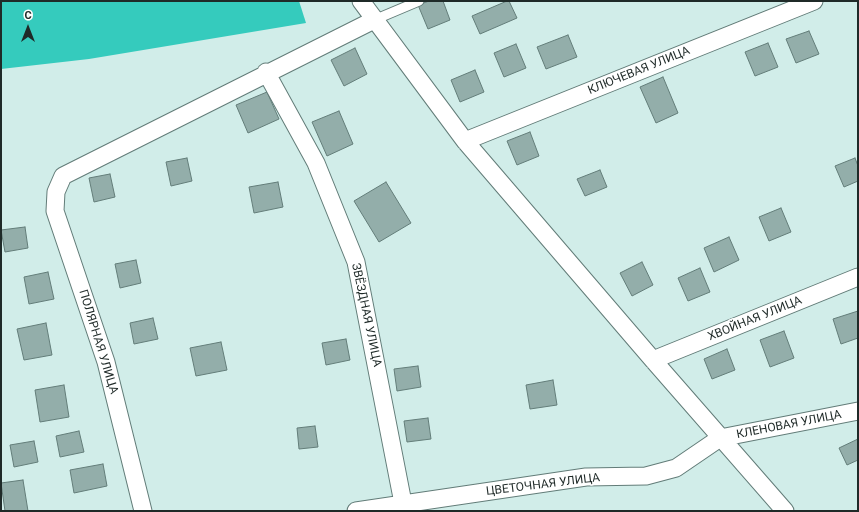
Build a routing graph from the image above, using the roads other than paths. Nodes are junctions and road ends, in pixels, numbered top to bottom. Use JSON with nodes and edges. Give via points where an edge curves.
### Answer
{"nodes":[{"id":1,"x":361,"y":1,"type":"edge"},
{"id":2,"x":419,"y":1,"type":"edge"},
{"id":3,"x":814,"y":1,"type":"edge"},
{"id":4,"x":374,"y":20,"type":"junction"},
{"id":5,"x":266,"y":72,"type":"junction"},
{"id":6,"x":465,"y":141,"type":"junction"},
{"id":7,"x":858,"y":277,"type":"edge"},
{"id":8,"x":653,"y":360,"type":"junction"},
{"id":9,"x":858,"y":412,"type":"edge"},
{"id":10,"x":720,"y":438,"type":"junction"},
{"id":11,"x":403,"y":503,"type":"junction"},
{"id":12,"x":143,"y":511,"type":"edge"},
{"id":13,"x":356,"y":511,"type":"edge"},
{"id":14,"x":785,"y":511,"type":"edge"}],
"edges":[{"from":1,"to":4,"type":"street"},
{"from":2,"to":4,"type":"lane"},
{"from":3,"to":6,"type":"street","name":"КЛЮЧЕВАЯ УЛИЦА"},
{"from":4,"to":5,"type":"street"},
{"from":4,"to":6,"type":"street"},
{"from":5,"to":11,"type":"street","name":"ЗВЁЗДНАЯ УЛИЦА","via":[[316,163],[356,262]]},
{"from":5,"to":12,"type":"street","name":"ПОЛЯРНАЯ УЛИЦА","via":[[63,176],[56,192],[55,211],[106,362]]},
{"from":6,"to":8,"type":"street"},
{"from":7,"to":8,"type":"street","name":"ХВОЙНАЯ УЛИЦА"},
{"from":8,"to":10,"type":"street"},
{"from":9,"to":10,"type":"street","name":"КЛЕНОВАЯ УЛИЦА"},
{"from":10,"to":11,"type":"street","name":"ЦВЕТОЧНАЯ УЛИЦА","via":[[676,468],[646,476],[586,477]]},
{"from":10,"to":14,"type":"street"},
{"from":11,"to":13,"type":"street","name":"ЦВЕТОЧНАЯ УЛИЦА"}]}
